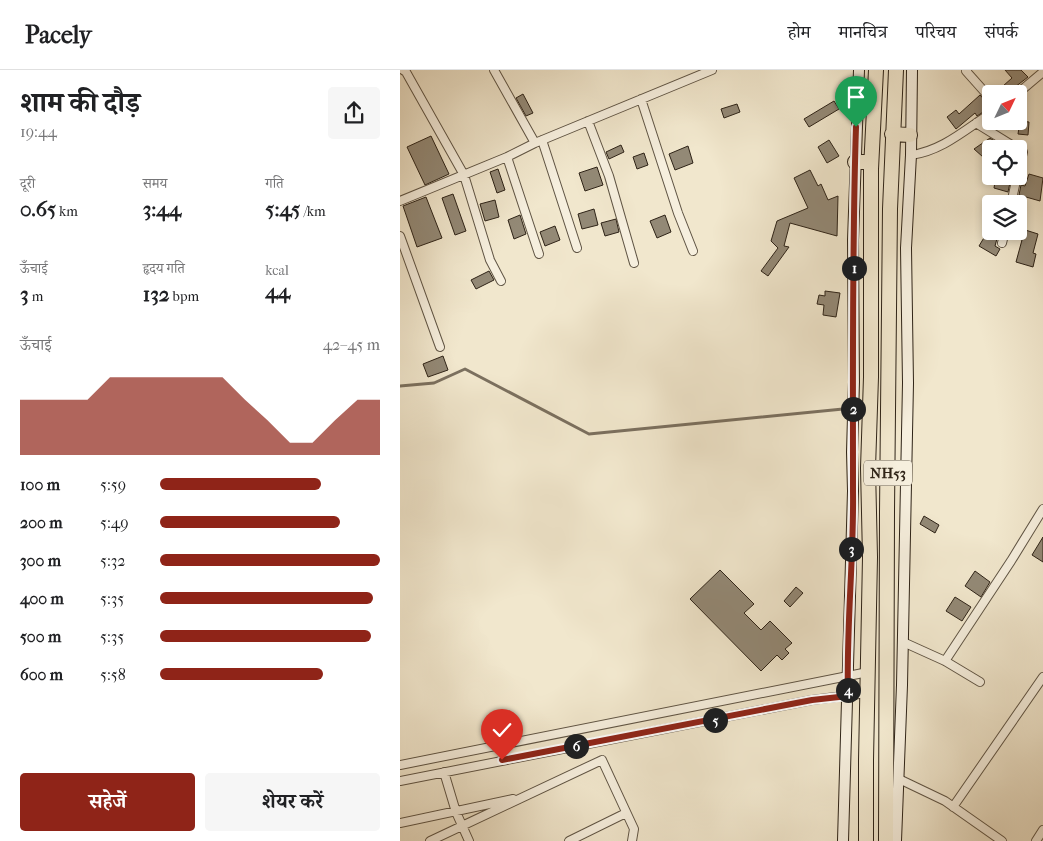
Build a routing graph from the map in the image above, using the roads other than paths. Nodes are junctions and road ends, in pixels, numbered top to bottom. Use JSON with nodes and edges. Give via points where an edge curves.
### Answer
{"nodes":[{"id":1,"x":402,"y":70,"type":"edge"},
{"id":2,"x":494,"y":70,"type":"edge"},
{"id":3,"x":712,"y":70,"type":"edge"},
{"id":4,"x":859,"y":70,"type":"edge"},
{"id":5,"x":876,"y":70,"type":"edge"},
{"id":6,"x":896,"y":70,"type":"edge"},
{"id":7,"x":912,"y":70,"type":"edge"},
{"id":8,"x":968,"y":70,"type":"edge"},
{"id":9,"x":1043,"y":72,"type":"edge"},
{"id":10,"x":1028,"y":85,"type":"edge"},
{"id":11,"x":982,"y":89,"type":"edge"},
{"id":12,"x":641,"y":99,"type":"junction"},
{"id":13,"x":982,"y":118,"type":"edge"},
{"id":14,"x":588,"y":121,"type":"junction"},
{"id":15,"x":976,"y":122,"type":"junction"},
{"id":16,"x":892,"y":134,"type":"junction"},
{"id":17,"x":910,"y":135,"type":"junction"},
{"id":18,"x":1004,"y":140,"type":"edge"},
{"id":19,"x":538,"y":142,"type":"junction"},
{"id":20,"x":911,"y":155,"type":"junction"},
{"id":21,"x":507,"y":157,"type":"junction"},
{"id":22,"x":855,"y":162,"type":"junction"},
{"id":23,"x":871,"y":162,"type":"junction"},
{"id":24,"x":464,"y":174,"type":"junction"},
{"id":25,"x":400,"y":201,"type":"edge"},
{"id":26,"x":400,"y":236,"type":"edge"},
{"id":27,"x":577,"y":248,"type":"dead end"},
{"id":28,"x":693,"y":252,"type":"dead end"},
{"id":29,"x":538,"y":254,"type":"dead end"},
{"id":30,"x":634,"y":264,"type":"dead end"},
{"id":31,"x":501,"y":281,"type":"dead end"},
{"id":32,"x":440,"y":347,"type":"dead end"},
{"id":33,"x":1043,"y":509,"type":"edge"},
{"id":34,"x":903,"y":642,"type":"junction"},
{"id":35,"x":945,"y":662,"type":"junction"},
{"id":36,"x":868,"y":672,"type":"junction"},
{"id":37,"x":847,"y":676,"type":"junction"},
{"id":38,"x":1043,"y":677,"type":"edge"},
{"id":39,"x":980,"y":682,"type":"dead end"},
{"id":40,"x":867,"y":693,"type":"junction"},
{"id":41,"x":848,"y":696,"type":"junction"},
{"id":42,"x":400,"y":765,"type":"edge"},
{"id":43,"x":444,"y":772,"type":"junction"},
{"id":44,"x":899,"y":779,"type":"junction"},
{"id":45,"x":400,"y":781,"type":"edge"},
{"id":46,"x":526,"y":797,"type":"junction"},
{"id":47,"x":953,"y":807,"type":"junction"},
{"id":48,"x":456,"y":812,"type":"junction"},
{"id":49,"x":626,"y":813,"type":"junction"},
{"id":50,"x":400,"y":822,"type":"edge"},
{"id":51,"x":463,"y":827,"type":"junction"},
{"id":52,"x":1043,"y":830,"type":"edge"},
{"id":53,"x":430,"y":841,"type":"edge"},
{"id":54,"x":469,"y":841,"type":"edge"},
{"id":55,"x":569,"y":841,"type":"edge"},
{"id":56,"x":632,"y":841,"type":"edge"},
{"id":57,"x":843,"y":841,"type":"edge"},
{"id":58,"x":866,"y":841,"type":"edge"},
{"id":59,"x":886,"y":841,"type":"edge"},
{"id":60,"x":896,"y":841,"type":"edge"},
{"id":61,"x":1002,"y":841,"type":"edge"},
{"id":62,"x":1036,"y":841,"type":"edge"}],
"edges":[{"from":1,"to":24,"type":"street","via":[[430,112]]},
{"from":2,"to":19,"type":"street"},
{"from":3,"to":12,"type":"street"},
{"from":4,"to":22,"type":"street"},
{"from":5,"to":23,"type":"highway","number":"NH53"},
{"from":6,"to":16,"type":"highway","number":"NH53"},
{"from":7,"to":17,"type":"street"},
{"from":8,"to":11,"type":"street"},
{"from":9,"to":10,"type":"street"},
{"from":12,"to":14,"type":"street"},
{"from":12,"to":28,"type":"street"},
{"from":13,"to":15,"type":"street"},
{"from":14,"to":19,"type":"street"},
{"from":14,"to":30,"type":"street","via":[[609,176]]},
{"from":15,"to":18,"type":"street"},
{"from":15,"to":20,"type":"street","via":[[946,143]]},
{"from":16,"to":17,"type":"highway"},
{"from":16,"to":59,"type":"highway","number":"NH53"},
{"from":17,"to":20,"type":"street"},
{"from":19,"to":21,"type":"street"},
{"from":19,"to":27,"type":"street"},
{"from":20,"to":34,"type":"street","via":[[906,248],[908,383]]},
{"from":21,"to":24,"type":"street"},
{"from":21,"to":29,"type":"street"},
{"from":22,"to":23,"type":"highway"},
{"from":22,"to":37,"type":"street","via":[[853,491]]},
{"from":23,"to":36,"type":"highway","number":"NH53"},
{"from":24,"to":25,"type":"street"},
{"from":24,"to":31,"type":"street","via":[[490,260]]},
{"from":26,"to":32,"type":"street"},
{"from":33,"to":35,"type":"street"},
{"from":34,"to":35,"type":"street"},
{"from":34,"to":44,"type":"street"},
{"from":35,"to":39,"type":"street"},
{"from":36,"to":37,"type":"street"},
{"from":36,"to":40,"type":"highway","number":"NH53"},
{"from":37,"to":41,"type":"street"},
{"from":37,"to":42,"type":"street"},
{"from":38,"to":47,"type":"street"},
{"from":40,"to":41,"type":"street"},
{"from":40,"to":58,"type":"highway","number":"NH53"},
{"from":41,"to":43,"type":"street","via":[[812,700]]},
{"from":41,"to":57,"type":"street"},
{"from":43,"to":45,"type":"street"},
{"from":43,"to":48,"type":"street"},
{"from":44,"to":47,"type":"street"},
{"from":44,"to":60,"type":"street"},
{"from":46,"to":48,"type":"street"},
{"from":46,"to":49,"type":"street","via":[[602,760]]},
{"from":46,"to":51,"type":"street"},
{"from":47,"to":61,"type":"street"},
{"from":48,"to":50,"type":"street"},
{"from":48,"to":51,"type":"street"},
{"from":49,"to":55,"type":"street"},
{"from":49,"to":56,"type":"street","via":[[634,829]]},
{"from":51,"to":53,"type":"street"},
{"from":51,"to":54,"type":"street"},
{"from":52,"to":62,"type":"street"}]}
